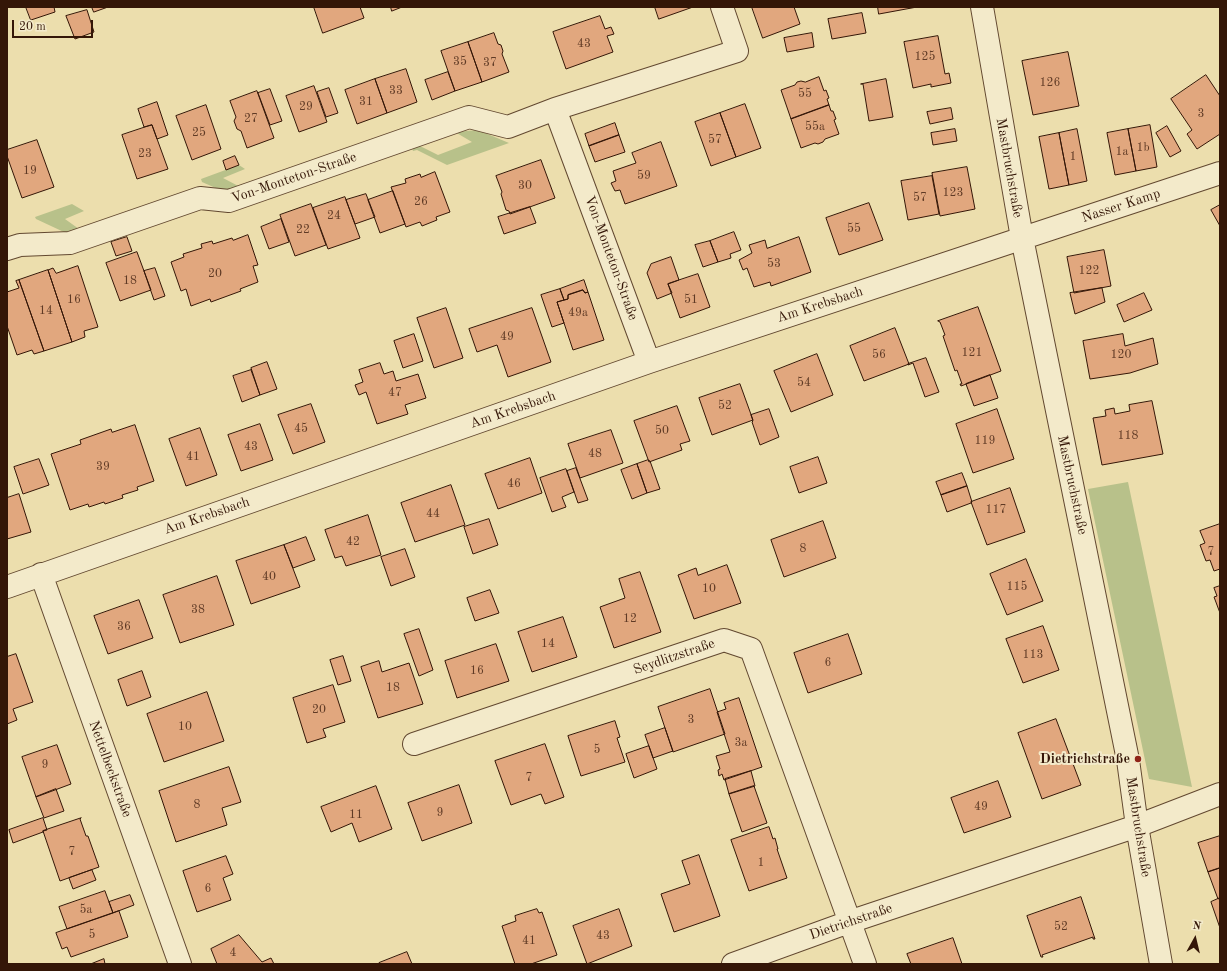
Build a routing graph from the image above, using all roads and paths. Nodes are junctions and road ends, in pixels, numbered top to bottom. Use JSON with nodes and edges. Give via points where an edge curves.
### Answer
{"nodes":[{"id":1,"x":722,"y":7,"type":"edge"},
{"id":2,"x":982,"y":7,"type":"edge"},
{"id":3,"x":556,"y":109,"type":"junction"},
{"id":4,"x":1220,"y":173,"type":"edge"},
{"id":5,"x":1022,"y":238,"type":"junction"},
{"id":6,"x":7,"y":249,"type":"edge"},
{"id":7,"x":649,"y":362,"type":"junction"},
{"id":8,"x":41,"y":574,"type":"junction"},
{"id":9,"x":7,"y":587,"type":"edge"},
{"id":10,"x":414,"y":744,"type":"dead end"},
{"id":11,"x":1220,"y":794,"type":"edge"},
{"id":12,"x":1137,"y":826,"type":"junction"},
{"id":13,"x":849,"y":922,"type":"junction"},
{"id":14,"x":180,"y":964,"type":"edge"},
{"id":15,"x":733,"y":964,"type":"edge"},
{"id":16,"x":865,"y":964,"type":"edge"},
{"id":17,"x":1161,"y":964,"type":"edge"}],
"edges":[{"from":1,"to":3,"type":"street","name":"Von-Monteton-Straße","via":[[737,51]]},
{"from":2,"to":5,"type":"street","name":"Mastbruchstraße"},
{"from":3,"to":6,"type":"street","name":"Von-Monteton-Straße","via":[[508,127],[469,117],[229,201],[200,198],[70,243],[20,245]]},
{"from":3,"to":7,"type":"street","name":"Von-Monteton-Straße"},
{"from":4,"to":5,"type":"street","name":"Nasser Kamp"},
{"from":5,"to":7,"type":"street","name":"Am Krebsbach"},
{"from":5,"to":12,"type":"street","name":"Mastbruchstraße","via":[[1128,760]]},
{"from":7,"to":8,"type":"street","name":"Am Krebsbach"},
{"from":8,"to":9,"type":"street","name":"Am Krebsbach"},
{"from":8,"to":14,"type":"street","name":"Nettelbeckstraße"},
{"from":10,"to":13,"type":"street","name":"Seydlitzstraße","via":[[724,640],[751,649]]},
{"from":11,"to":12,"type":"street","name":"Dietrichstraße"},
{"from":12,"to":13,"type":"street","name":"Dietrichstraße"},
{"from":12,"to":17,"type":"street","name":"Mastbruchstraße"},
{"from":13,"to":15,"type":"street","name":"Dietrichstraße"},
{"from":13,"to":16,"type":"street"}]}
